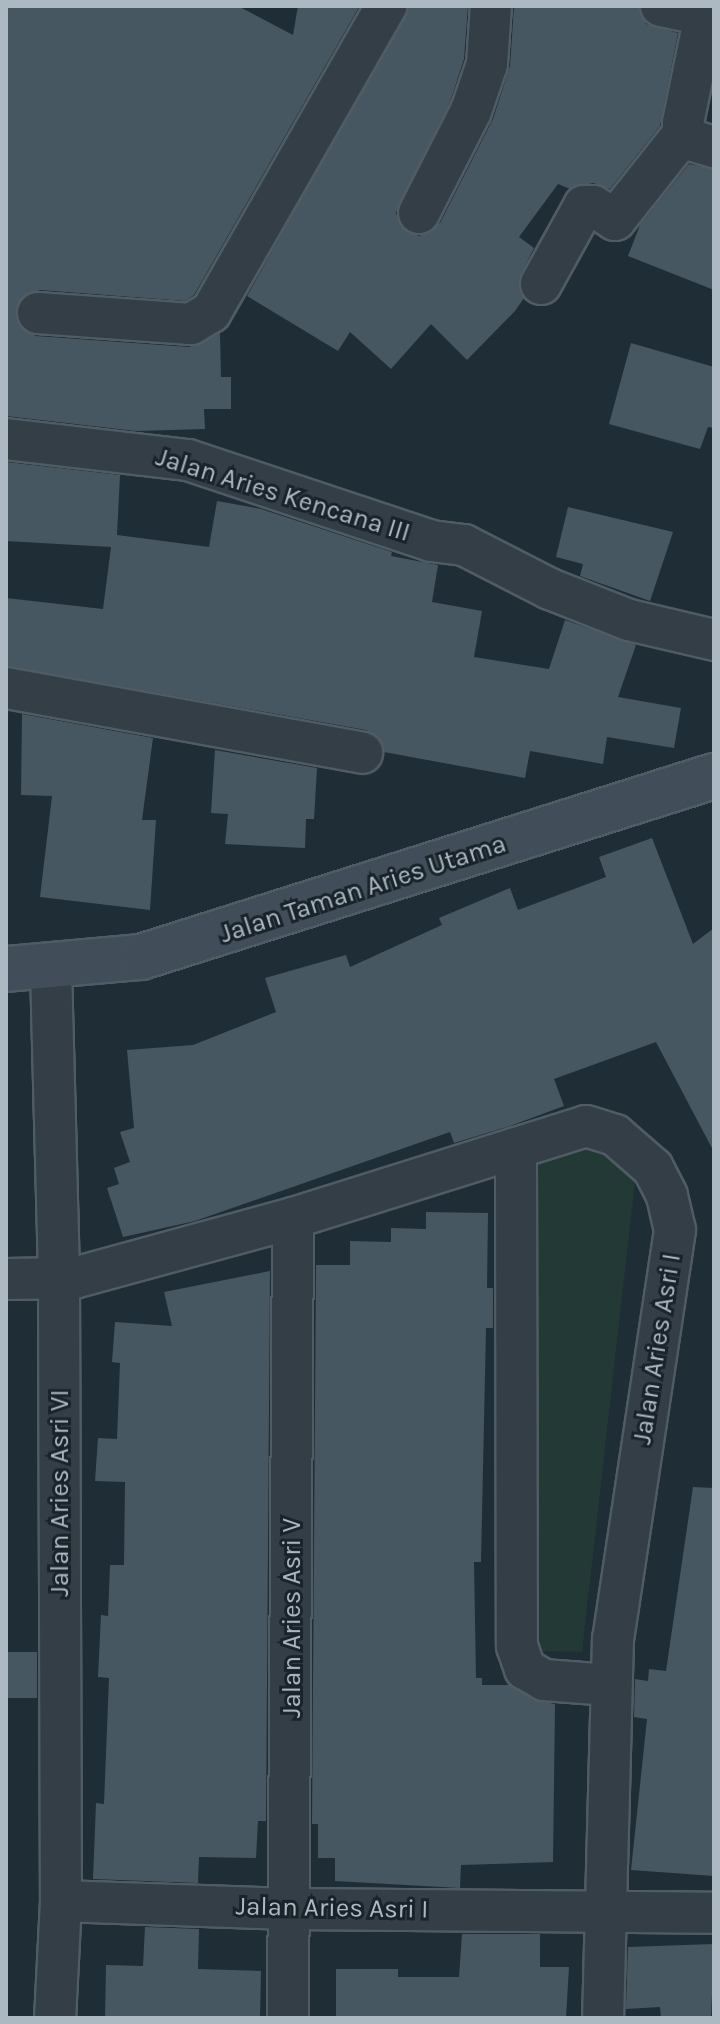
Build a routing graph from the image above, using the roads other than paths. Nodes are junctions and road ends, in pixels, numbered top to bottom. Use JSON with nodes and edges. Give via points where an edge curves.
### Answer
{"nodes":[{"id":1,"x":386,"y":6,"type":"edge"},
{"id":2,"x":491,"y":6,"type":"edge"},
{"id":3,"x":661,"y":6,"type":"edge"},
{"id":4,"x":706,"y":10,"type":"edge"},
{"id":5,"x":699,"y":140,"type":"edge"},
{"id":6,"x":419,"y":213,"type":"dead end"},
{"id":7,"x":541,"y":284,"type":"dead end"},
{"id":8,"x":38,"y":313,"type":"dead end"},
{"id":9,"x":6,"y":439,"type":"edge"},
{"id":10,"x":714,"y":640,"type":"edge"},
{"id":11,"x":6,"y":688,"type":"edge"},
{"id":12,"x":362,"y":753,"type":"dead end"},
{"id":13,"x":714,"y":777,"type":"edge"},
{"id":14,"x":6,"y":969,"type":"edge"},
{"id":15,"x":51,"y":969,"type":"junction"},
{"id":16,"x":516,"y":1148,"type":"junction"},
{"id":17,"x":293,"y":1218,"type":"junction"},
{"id":18,"x":6,"y":1279,"type":"edge"},
{"id":19,"x":59,"y":1280,"type":"junction"},
{"id":20,"x":609,"y":1685,"type":"junction"},
{"id":21,"x":61,"y":1901,"type":"junction"},
{"id":22,"x":289,"y":1909,"type":"junction"},
{"id":23,"x":603,"y":1910,"type":"junction"},
{"id":24,"x":714,"y":1913,"type":"edge"},
{"id":25,"x":55,"y":2018,"type":"edge"},
{"id":26,"x":288,"y":2018,"type":"edge"},
{"id":27,"x":603,"y":2018,"type":"edge"}],
"edges":[{"from":1,"to":8,"type":"street","via":[[211,312],[191,324]]},
{"from":2,"to":6,"type":"street","via":[[487,64],[471,111]]},
{"from":3,"to":4,"type":"street"},
{"from":4,"to":5,"type":"street"},
{"from":5,"to":7,"type":"street","via":[[615,220],[584,206]]},
{"from":9,"to":10,"type":"street","name":"Jalan Aries Kencana III","via":[[159,453],[431,541],[464,545],[550,589],[629,620]]},
{"from":11,"to":12,"type":"street"},
{"from":13,"to":15,"type":"street","name":"Jalan Taman Aries Utama","via":[[201,940],[141,957]]},
{"from":14,"to":15,"type":"street","name":"Jalan Taman Aries Utama"},
{"from":15,"to":19,"type":"street","name":"Jalan Aries Asri VI"},
{"from":16,"to":17,"type":"street","name":"Jalan Aries Asri I"},
{"from":16,"to":20,"type":"street","via":[[517,1646],[525,1669],[544,1680]]},
{"from":16,"to":20,"type":"street","name":"Jalan Aries Asri I","via":[[586,1126],[615,1135],[653,1168],[675,1230]]},
{"from":17,"to":19,"type":"street","name":"Jalan Aries Asri I"},
{"from":17,"to":22,"type":"street","name":"Jalan Aries Asri V"},
{"from":18,"to":19,"type":"street","name":"Jalan Aries Asri I"},
{"from":19,"to":21,"type":"street","name":"Jalan Aries Asri VI"},
{"from":20,"to":23,"type":"street","name":"Jalan Aries Asri I"},
{"from":21,"to":22,"type":"street","name":"Jalan Aries Asri I"},
{"from":21,"to":25,"type":"street","name":"Jalan Aries Asri VI"},
{"from":22,"to":23,"type":"street","name":"Jalan Aries Asri I"},
{"from":22,"to":26,"type":"street","name":"Jalan Aries Asri V"},
{"from":23,"to":24,"type":"street","name":"Jalan Aries Asri I"},
{"from":23,"to":27,"type":"street"}]}
